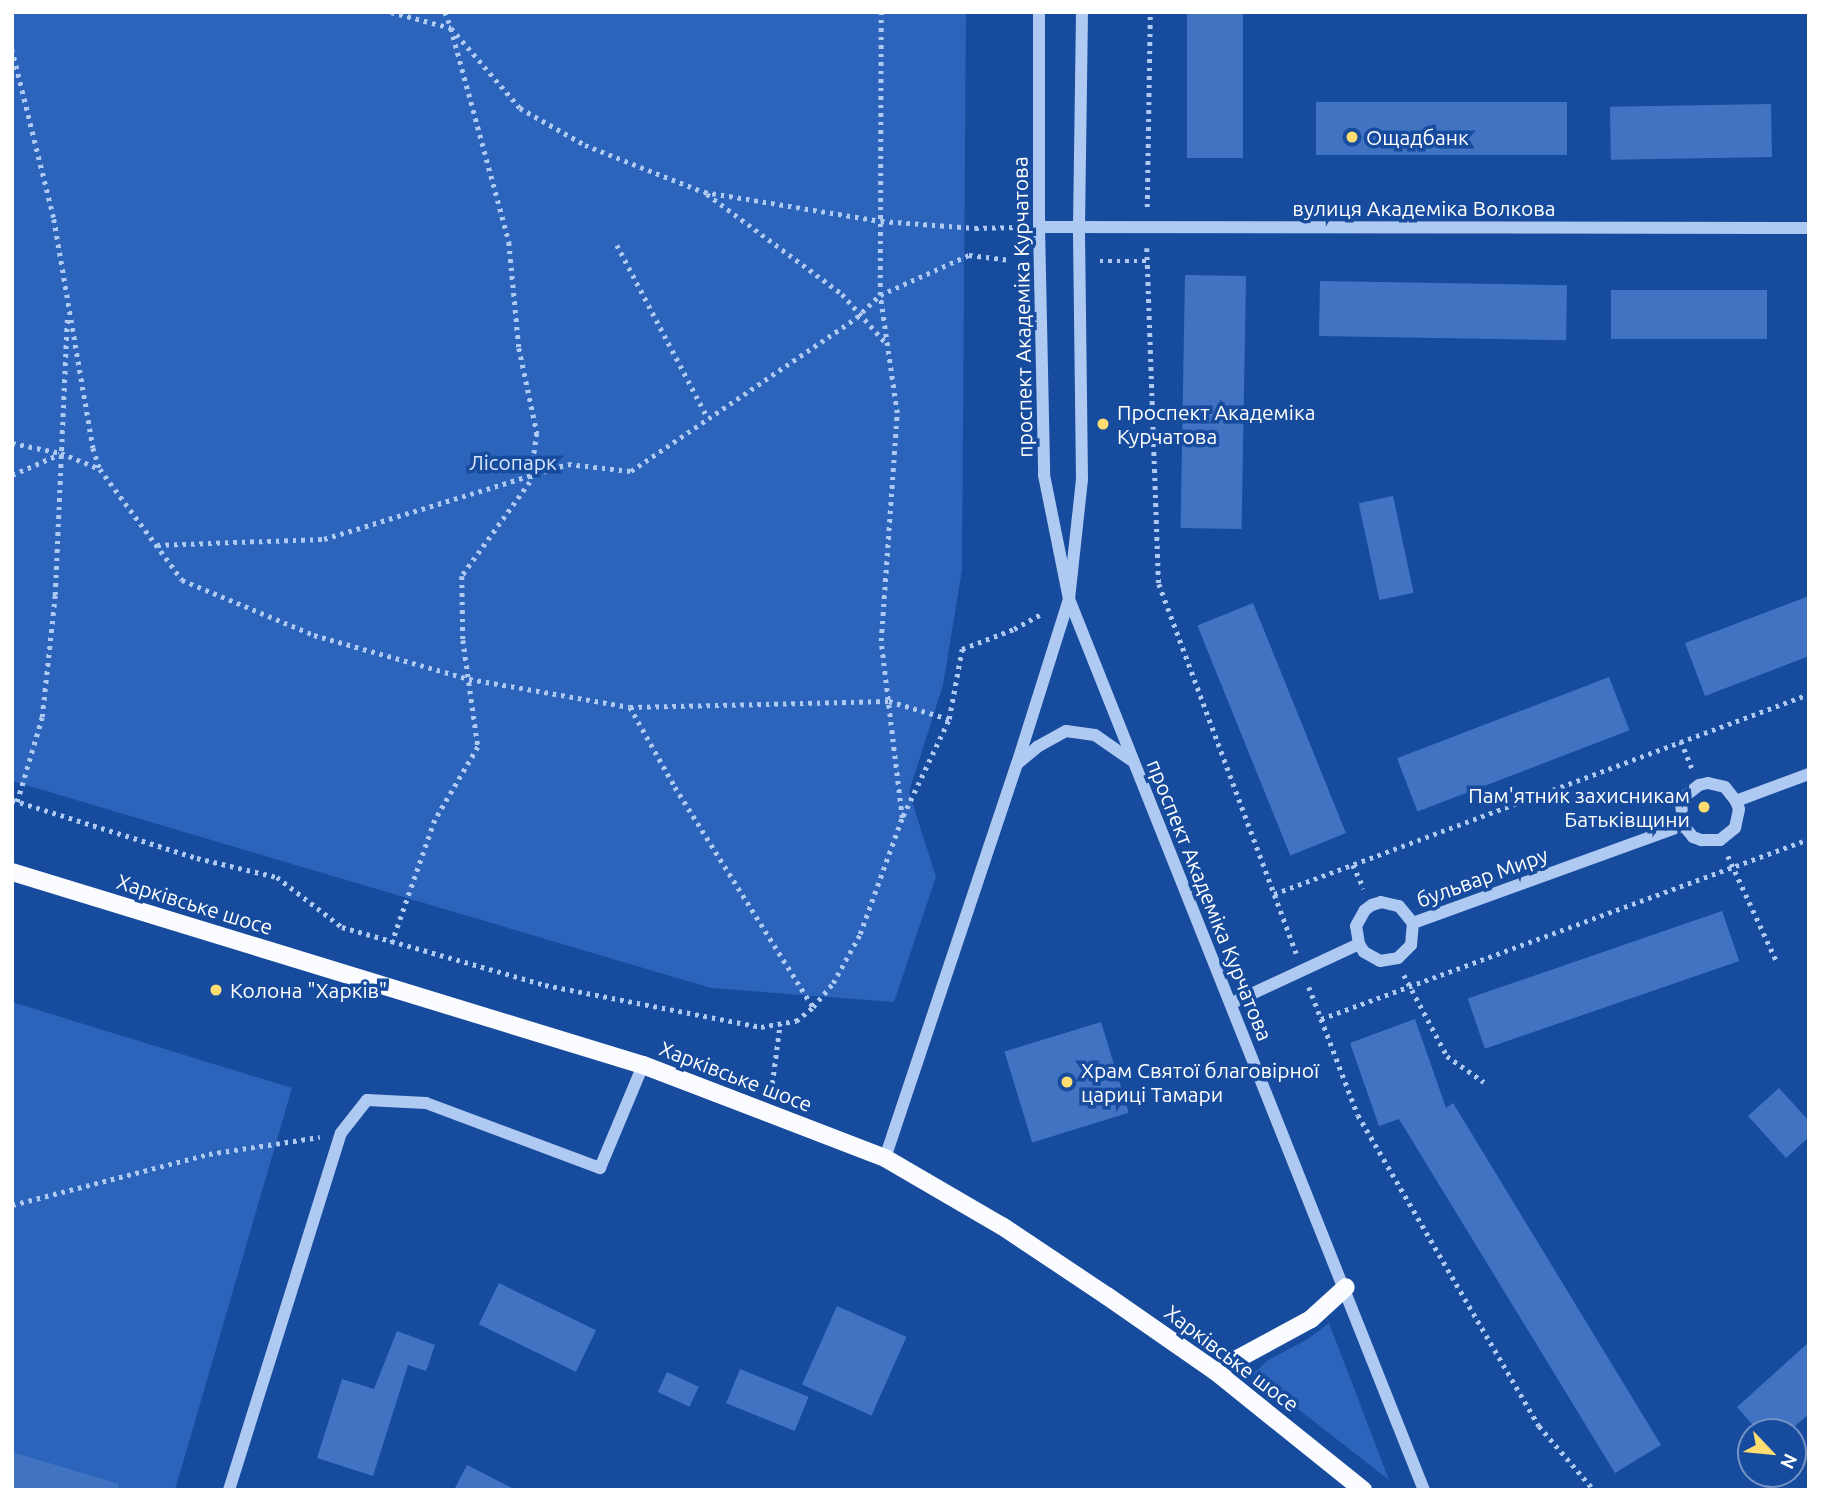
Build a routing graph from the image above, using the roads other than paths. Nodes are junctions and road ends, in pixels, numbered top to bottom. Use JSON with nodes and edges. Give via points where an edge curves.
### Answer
{"nodes":[{"id":1,"x":1039,"y":12,"type":"edge"},
{"id":2,"x":1082,"y":12,"type":"edge"},
{"id":3,"x":1039,"y":227,"type":"junction"},
{"id":4,"x":1079,"y":227,"type":"junction"},
{"id":5,"x":1809,"y":229,"type":"edge"},
{"id":6,"x":1069,"y":599,"type":"junction"},
{"id":7,"x":1132,"y":762,"type":"junction"},
{"id":8,"x":1017,"y":764,"type":"junction"},
{"id":9,"x":1809,"y":774,"type":"edge"},
{"id":10,"x":1736,"y":800,"type":"junction"},
{"id":11,"x":1683,"y":825,"type":"junction"},
{"id":12,"x":12,"y":872,"type":"edge"},
{"id":13,"x":1413,"y":923,"type":"junction"},
{"id":14,"x":1359,"y":944,"type":"junction"},
{"id":15,"x":1232,"y":1003,"type":"junction"},
{"id":16,"x":643,"y":1065,"type":"junction"},
{"id":17,"x":885,"y":1158,"type":"junction"},
{"id":18,"x":1346,"y":1287,"type":"junction"},
{"id":19,"x":1215,"y":1371,"type":"junction"},
{"id":20,"x":229,"y":1490,"type":"edge"},
{"id":21,"x":1363,"y":1490,"type":"edge"},
{"id":22,"x":1424,"y":1490,"type":"edge"}],
"edges":[{"from":1,"to":3,"type":"street","name":"проспект Академіка Курчатова"},
{"from":2,"to":4,"type":"street","name":"проспект Академіка Курчатова"},
{"from":3,"to":4,"type":"street","name":"вулиця Академіка Волкова"},
{"from":3,"to":6,"type":"street","name":"проспект Академіка Курчатова","via":[[1044,475]]},
{"from":4,"to":5,"type":"street","name":"вулиця Академіка Волкова"},
{"from":4,"to":6,"type":"street","name":"проспект Академіка Курчатова","via":[[1082,479]]},
{"from":6,"to":7,"type":"street","name":"проспект Академіка Курчатова"},
{"from":6,"to":8,"type":"street"},
{"from":7,"to":8,"type":"street","via":[[1095,735],[1066,731]]},
{"from":7,"to":15,"type":"street","name":"проспект Академіка Курчатова"},
{"from":8,"to":17,"type":"street"},
{"from":9,"to":10,"type":"street"},
{"from":10,"to":11,"type":"street","via":[[1735,828],[1720,840],[1701,840]]},
{"from":10,"to":11,"type":"street","via":[[1716,783],[1699,785],[1681,804]]},
{"from":11,"to":13,"type":"street","name":"бульвар Миру"},
{"from":12,"to":16,"type":"main road","name":"Харківське шосе"},
{"from":13,"to":14,"type":"street","name":"бульвар Миру","via":[[1411,946],[1398,958],[1380,961]]},
{"from":13,"to":14,"type":"street","name":"бульвар Миру","via":[[1399,905],[1373,905],[1356,926]]},
{"from":14,"to":15,"type":"street"},
{"from":15,"to":18,"type":"street","name":"проспект Академіка Курчатова"},
{"from":16,"to":17,"type":"main road","name":"Харківське шосе"},
{"from":16,"to":20,"type":"street","via":[[600,1168],[426,1103],[367,1100],[341,1133]]},
{"from":17,"to":19,"type":"main road","name":"Харківське шосе","via":[[1002,1226]]},
{"from":18,"to":19,"type":"main road","via":[[1311,1319]]},
{"from":18,"to":22,"type":"street","name":"проспект Академіка Курчатова"},
{"from":19,"to":21,"type":"main road","name":"Харківське шосе"}]}
